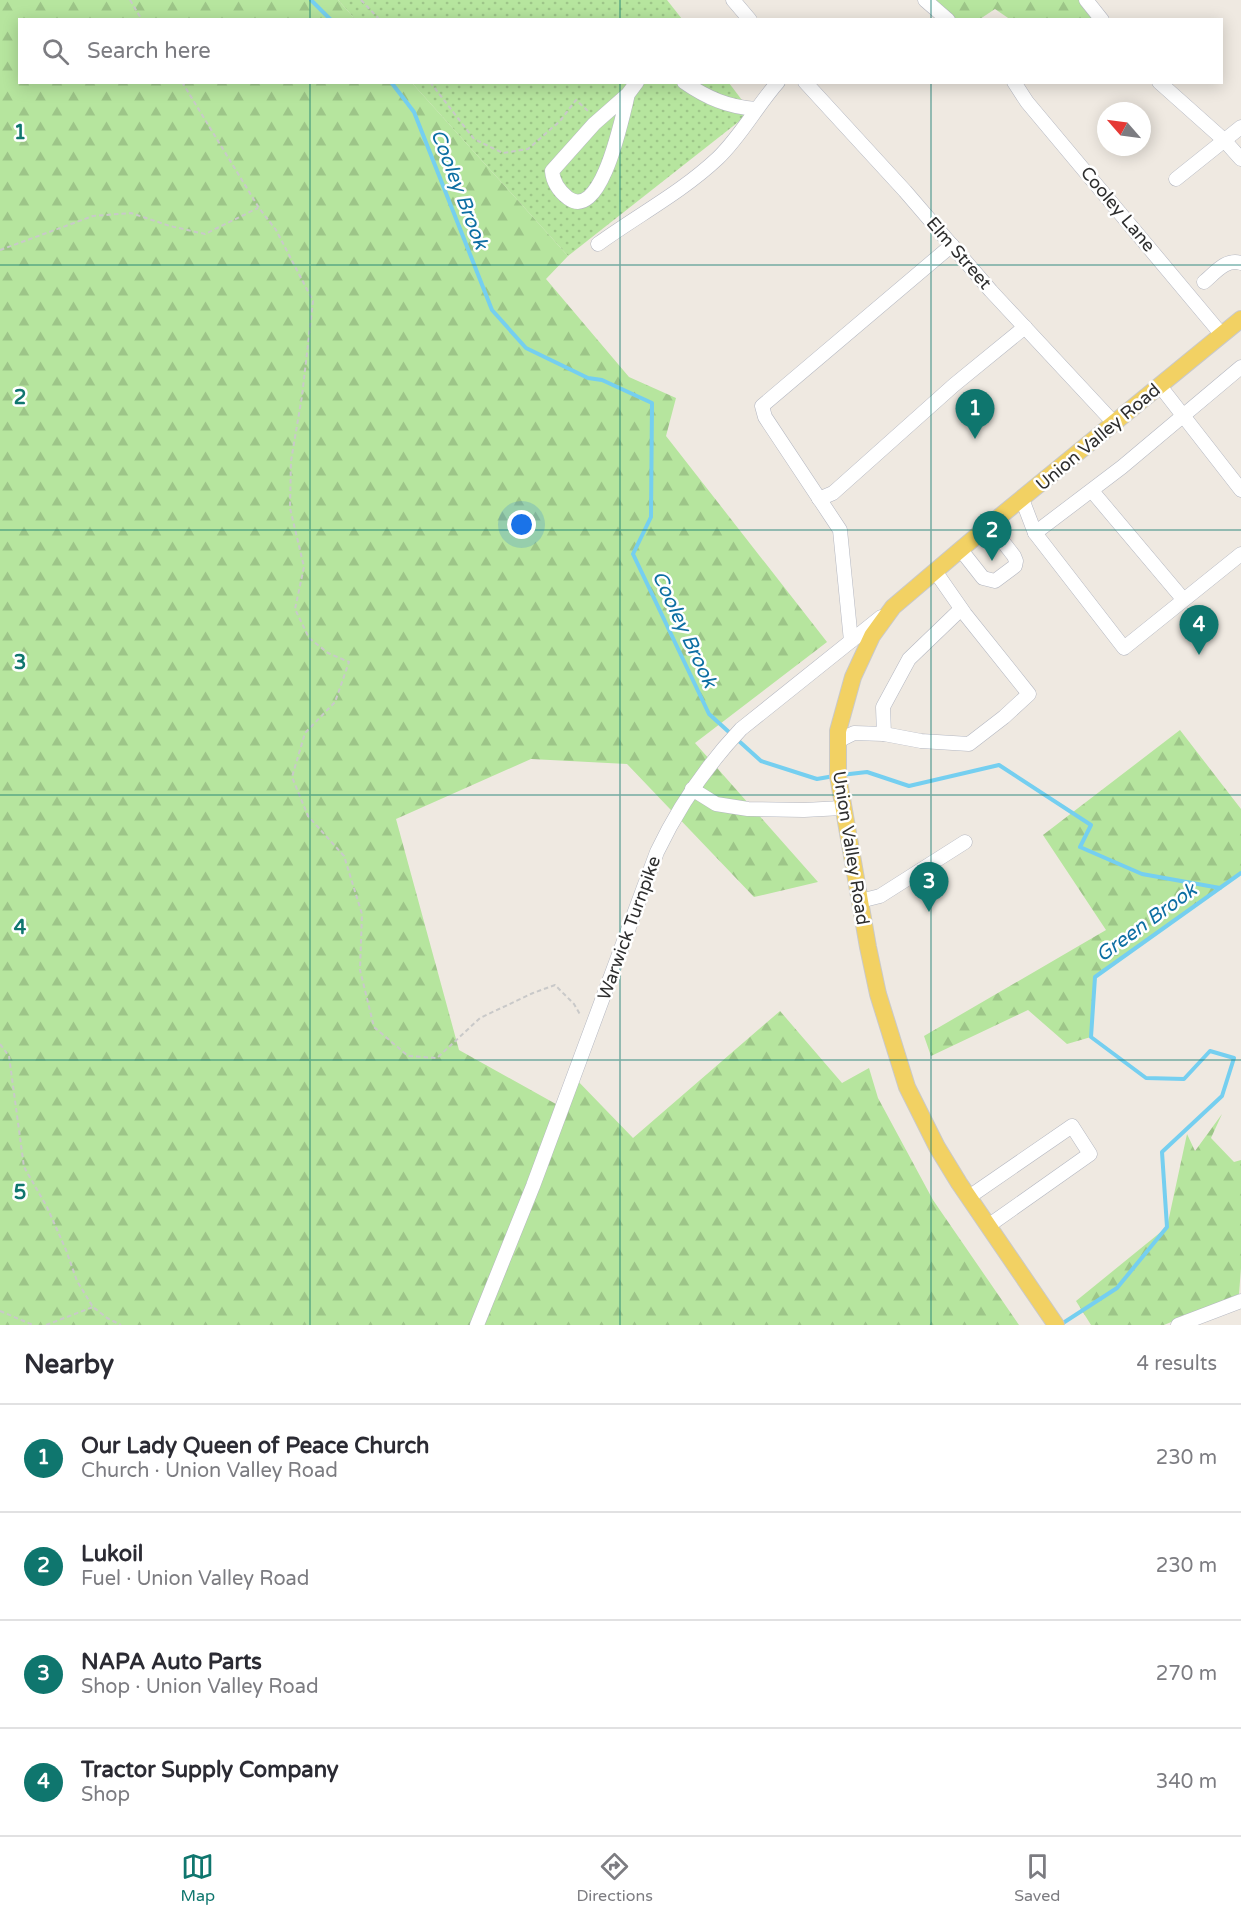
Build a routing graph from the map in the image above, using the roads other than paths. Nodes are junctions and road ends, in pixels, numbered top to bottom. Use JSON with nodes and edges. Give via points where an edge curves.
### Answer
{"nodes":[{"id":1,"x":733,"y":0,"type":"edge"},
{"id":2,"x":926,"y":0,"type":"edge"},
{"id":3,"x":1086,"y":0,"type":"edge"},
{"id":4,"x":748,"y":18,"type":"edge"},
{"id":5,"x":946,"y":18,"type":"edge"},
{"id":6,"x":1100,"y":18,"type":"edge"},
{"id":7,"x":636,"y":84,"type":"edge"},
{"id":8,"x":687,"y":84,"type":"edge"},
{"id":9,"x":776,"y":84,"type":"edge"},
{"id":10,"x":806,"y":84,"type":"edge"},
{"id":11,"x":1015,"y":84,"type":"edge"},
{"id":12,"x":1162,"y":84,"type":"edge"},
{"id":13,"x":628,"y":94,"type":"junction"},
{"id":14,"x":756,"y":109,"type":"junction"},
{"id":15,"x":1241,"y":127,"type":"edge"},
{"id":16,"x":1224,"y":140,"type":"junction"},
{"id":17,"x":1241,"y":159,"type":"edge"},
{"id":18,"x":1176,"y":179,"type":"dead end"},
{"id":19,"x":598,"y":244,"type":"dead end"},
{"id":20,"x":952,"y":245,"type":"junction"},
{"id":21,"x":1241,"y":263,"type":"edge"},
{"id":22,"x":1204,"y":282,"type":"dead end"},
{"id":23,"x":1241,"y":319,"type":"edge"},
{"id":24,"x":1024,"y":327,"type":"junction"},
{"id":25,"x":1222,"y":335,"type":"junction"},
{"id":26,"x":1241,"y":367,"type":"edge"},
{"id":27,"x":1160,"y":386,"type":"junction"},
{"id":28,"x":1184,"y":417,"type":"junction"},
{"id":29,"x":1114,"y":423,"type":"junction"},
{"id":30,"x":1241,"y":490,"type":"edge"},
{"id":31,"x":1092,"y":491,"type":"junction"},
{"id":32,"x":819,"y":499,"type":"junction"},
{"id":33,"x":1022,"y":499,"type":"junction"},
{"id":34,"x":990,"y":525,"type":"junction"},
{"id":35,"x":1035,"y":533,"type":"junction"},
{"id":36,"x":961,"y":550,"type":"junction"},
{"id":37,"x":1241,"y":554,"type":"edge"},
{"id":38,"x":935,"y":571,"type":"junction"},
{"id":39,"x":1183,"y":599,"type":"junction"},
{"id":40,"x":893,"y":608,"type":"junction"},
{"id":41,"x":961,"y":609,"type":"junction"},
{"id":42,"x":851,"y":641,"type":"junction"},
{"id":43,"x":884,"y":734,"type":"junction"},
{"id":44,"x":838,"y":741,"type":"junction"},
{"id":45,"x":692,"y":789,"type":"junction"},
{"id":46,"x":842,"y":808,"type":"junction"},
{"id":47,"x":965,"y":842,"type":"dead end"},
{"id":48,"x":860,"y":901,"type":"junction"},
{"id":49,"x":969,"y":1197,"type":"junction"},
{"id":50,"x":988,"y":1226,"type":"junction"},
{"id":51,"x":1241,"y":1302,"type":"edge"},
{"id":52,"x":477,"y":1325,"type":"edge"},
{"id":53,"x":1056,"y":1325,"type":"edge"},
{"id":54,"x":1178,"y":1325,"type":"edge"}],
"edges":[{"from":1,"to":4,"type":"street"},
{"from":2,"to":5,"type":"street"},
{"from":3,"to":6,"type":"street"},
{"from":7,"to":13,"type":"street"},
{"from":8,"to":14,"type":"street","via":[[720,103]]},
{"from":9,"to":14,"type":"street"},
{"from":10,"to":20,"type":"street","name":"Elm Street"},
{"from":11,"to":25,"type":"street","name":"Cooley Lane"},
{"from":12,"to":16,"type":"street"},
{"from":13,"to":13,"type":"street","via":[[598,120],[552,171],[557,187],[568,198],[586,200],[596,189],[610,161]]},
{"from":14,"to":19,"type":"street","via":[[731,144],[704,171]]},
{"from":15,"to":16,"type":"street"},
{"from":16,"to":17,"type":"street"},
{"from":16,"to":18,"type":"street"},
{"from":20,"to":24,"type":"street","name":"Elm Street"},
{"from":20,"to":32,"type":"street","via":[[762,406],[765,417]]},
{"from":21,"to":22,"type":"street","via":[[1226,264]]},
{"from":23,"to":25,"type":"main road","name":"Union Valley Road"},
{"from":24,"to":29,"type":"street","name":"Elm Street"},
{"from":24,"to":32,"type":"street","via":[[833,493]]},
{"from":25,"to":27,"type":"main road","name":"Union Valley Road"},
{"from":26,"to":28,"type":"street"},
{"from":27,"to":28,"type":"street"},
{"from":27,"to":29,"type":"main road","name":"Union Valley Road"},
{"from":28,"to":30,"type":"street"},
{"from":28,"to":31,"type":"street"},
{"from":29,"to":33,"type":"main road","name":"Union Valley Road"},
{"from":31,"to":35,"type":"street"},
{"from":31,"to":39,"type":"street"},
{"from":32,"to":42,"type":"street","via":[[840,530]]},
{"from":33,"to":34,"type":"main road","name":"Union Valley Road"},
{"from":33,"to":35,"type":"street"},
{"from":34,"to":36,"type":"main road","name":"Union Valley Road"},
{"from":34,"to":36,"type":"street","via":[[1014,556],[1015,566],[995,581],[983,578]]},
{"from":35,"to":39,"type":"street","via":[[1124,648]]},
{"from":36,"to":38,"type":"main road","name":"Union Valley Road"},
{"from":37,"to":39,"type":"street"},
{"from":38,"to":40,"type":"main road","name":"Union Valley Road"},
{"from":38,"to":41,"type":"street"},
{"from":40,"to":42,"type":"street","name":"Warwick Turnpike"},
{"from":40,"to":44,"type":"main road","name":"Union Valley Road","via":[[872,636],[853,677]]},
{"from":41,"to":43,"type":"street","via":[[909,659],[883,707]]},
{"from":41,"to":43,"type":"street","via":[[1029,693],[969,744]]},
{"from":42,"to":45,"type":"street","name":"Warwick Turnpike","via":[[741,729]]},
{"from":43,"to":44,"type":"street","via":[[854,733]]},
{"from":44,"to":46,"type":"main road","name":"Union Valley Road"},
{"from":45,"to":46,"type":"street","via":[[716,804],[748,809]]},
{"from":45,"to":52,"type":"street","name":"Warwick Turnpike","via":[[657,852]]},
{"from":46,"to":48,"type":"main road","name":"Union Valley Road"},
{"from":47,"to":48,"type":"street","via":[[880,896]]},
{"from":48,"to":49,"type":"main road","name":"Union Valley Road","via":[[878,994],[907,1087],[937,1147]]},
{"from":49,"to":50,"type":"main road","name":"Union Valley Road"},
{"from":49,"to":50,"type":"street","via":[[1072,1126],[1090,1154]]},
{"from":50,"to":53,"type":"main road","name":"Union Valley Road"},
{"from":51,"to":54,"type":"street"}]}
